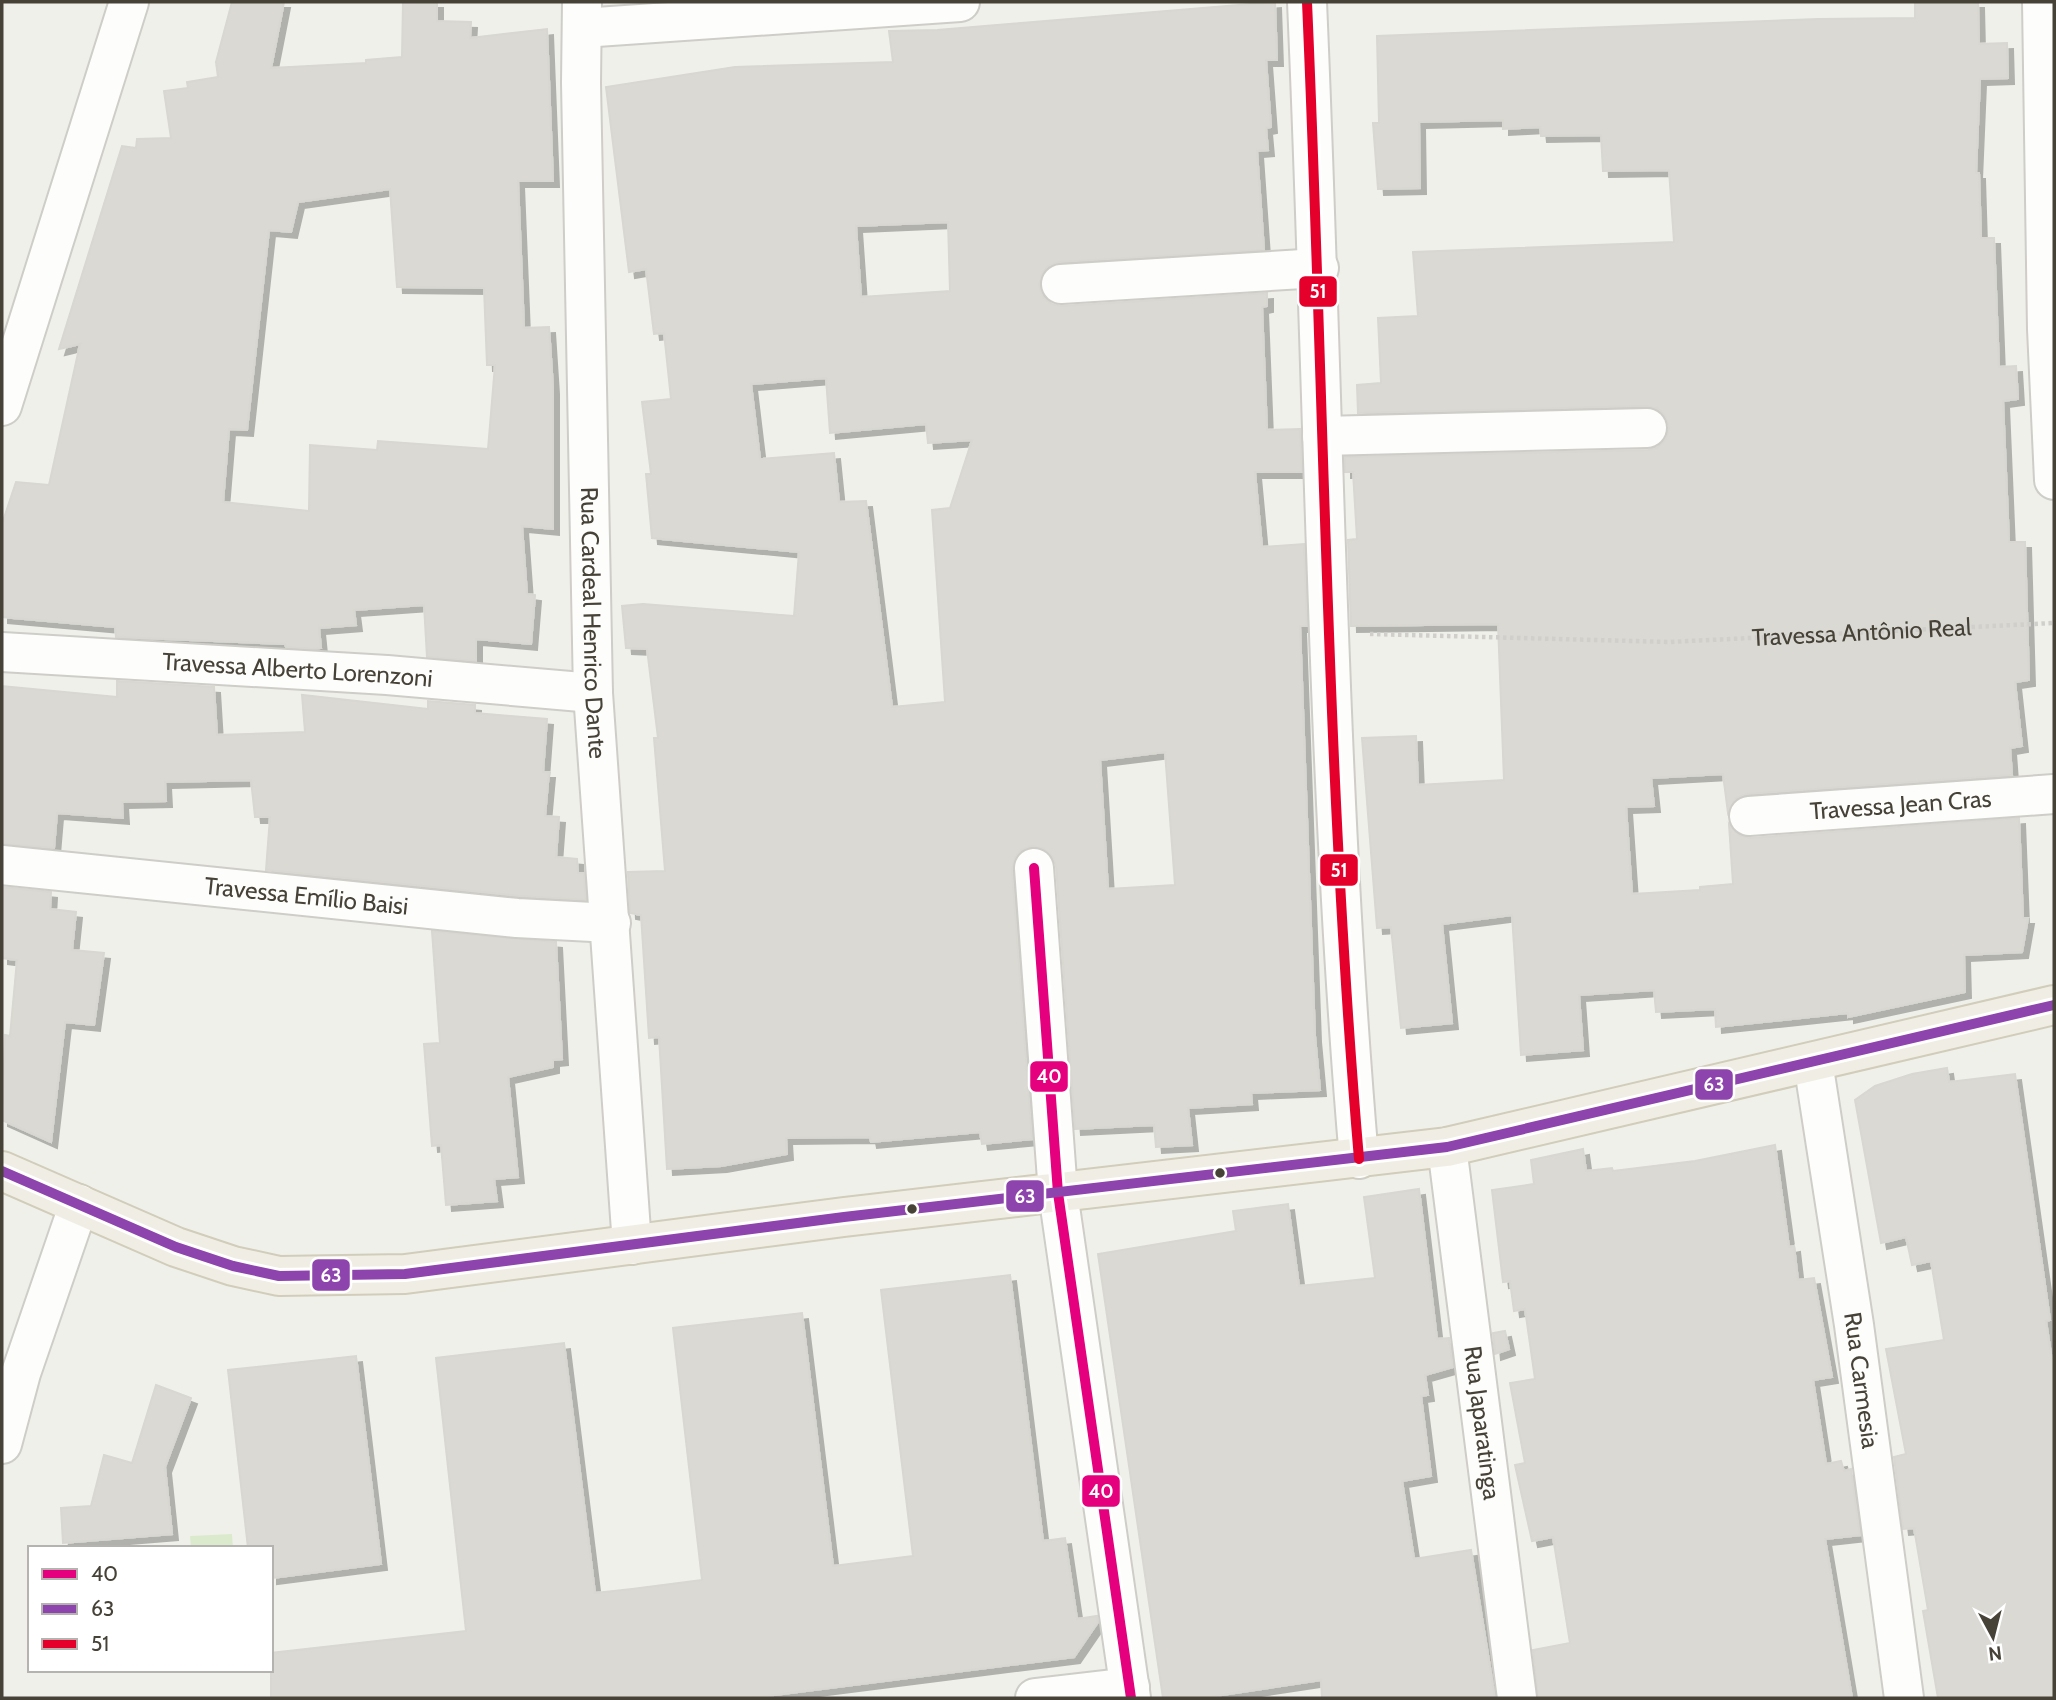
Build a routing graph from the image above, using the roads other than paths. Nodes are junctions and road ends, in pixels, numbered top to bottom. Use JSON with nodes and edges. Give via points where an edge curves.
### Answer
{"nodes":[{"id":1,"x":130,"y":2,"type":"edge"},
{"id":2,"x":960,"y":2,"type":"edge"},
{"id":3,"x":1307,"y":2,"type":"edge"},
{"id":4,"x":2042,"y":2,"type":"edge"},
{"id":5,"x":582,"y":15,"type":"edge"},
{"id":6,"x":1319,"y":268,"type":"junction"},
{"id":7,"x":1060,"y":284,"type":"dead end"},
{"id":8,"x":2051,"y":329,"type":"edge"},
{"id":9,"x":2,"y":406,"type":"edge"},
{"id":10,"x":1647,"y":428,"type":"dead end"},
{"id":11,"x":1322,"y":436,"type":"junction"},
{"id":12,"x":2054,"y":480,"type":"edge"},
{"id":13,"x":2,"y":652,"type":"edge"},
{"id":14,"x":593,"y":693,"type":"junction"},
{"id":15,"x":2054,"y":794,"type":"edge"},
{"id":16,"x":1749,"y":816,"type":"dead end"},
{"id":17,"x":2,"y":865,"type":"edge"},
{"id":18,"x":1034,"y":867,"type":"dead end"},
{"id":19,"x":611,"y":923,"type":"junction"},
{"id":20,"x":2054,"y":1004,"type":"edge"},
{"id":21,"x":1813,"y":1062,"type":"junction"},
{"id":22,"x":1447,"y":1147,"type":"junction"},
{"id":23,"x":1359,"y":1159,"type":"junction"},
{"id":24,"x":2,"y":1171,"type":"edge"},
{"id":25,"x":1058,"y":1193,"type":"junction"},
{"id":26,"x":79,"y":1204,"type":"junction"},
{"id":27,"x":632,"y":1245,"type":"junction"},
{"id":28,"x":12,"y":1371,"type":"edge"},
{"id":29,"x":2,"y":1444,"type":"edge"},
{"id":30,"x":1131,"y":1692,"type":"edge"},
{"id":31,"x":1035,"y":1698,"type":"edge"},
{"id":32,"x":1517,"y":1698,"type":"edge"},
{"id":33,"x":1904,"y":1698,"type":"edge"}],
"edges":[{"from":1,"to":9,"type":"street"},
{"from":2,"to":5,"type":"street"},
{"from":3,"to":6,"type":"street"},
{"from":4,"to":8,"type":"street"},
{"from":5,"to":14,"type":"street","name":"Rua Cardeal Henrico Dante"},
{"from":6,"to":7,"type":"street"},
{"from":6,"to":11,"type":"street"},
{"from":8,"to":12,"type":"street"},
{"from":10,"to":11,"type":"street"},
{"from":11,"to":23,"type":"street","via":[[1345,996]]},
{"from":13,"to":14,"type":"street","name":"Travessa Alberto Lorenzoni"},
{"from":14,"to":19,"type":"street","name":"Rua Cardeal Henrico Dante"},
{"from":15,"to":16,"type":"street","name":"Travessa Jean Cras"},
{"from":17,"to":19,"type":"street","name":"Travessa Emílio Baisi"},
{"from":18,"to":25,"type":"street"},
{"from":19,"to":27,"type":"street","name":"Rua Cardeal Henrico Dante"},
{"from":20,"to":21,"type":"main road"},
{"from":21,"to":22,"type":"main road"},
{"from":21,"to":33,"type":"street","name":"Rua Carmesia"},
{"from":22,"to":23,"type":"main road"},
{"from":22,"to":32,"type":"street","name":"Rua Japaratinga"},
{"from":23,"to":25,"type":"main road"},
{"from":24,"to":26,"type":"main road"},
{"from":25,"to":27,"type":"main road"},
{"from":25,"to":30,"type":"street"},
{"from":26,"to":27,"type":"main road","via":[[176,1247],[278,1276],[405,1274]]},
{"from":26,"to":28,"type":"street"},
{"from":28,"to":29,"type":"street"},
{"from":30,"to":31,"type":"street"}]}
